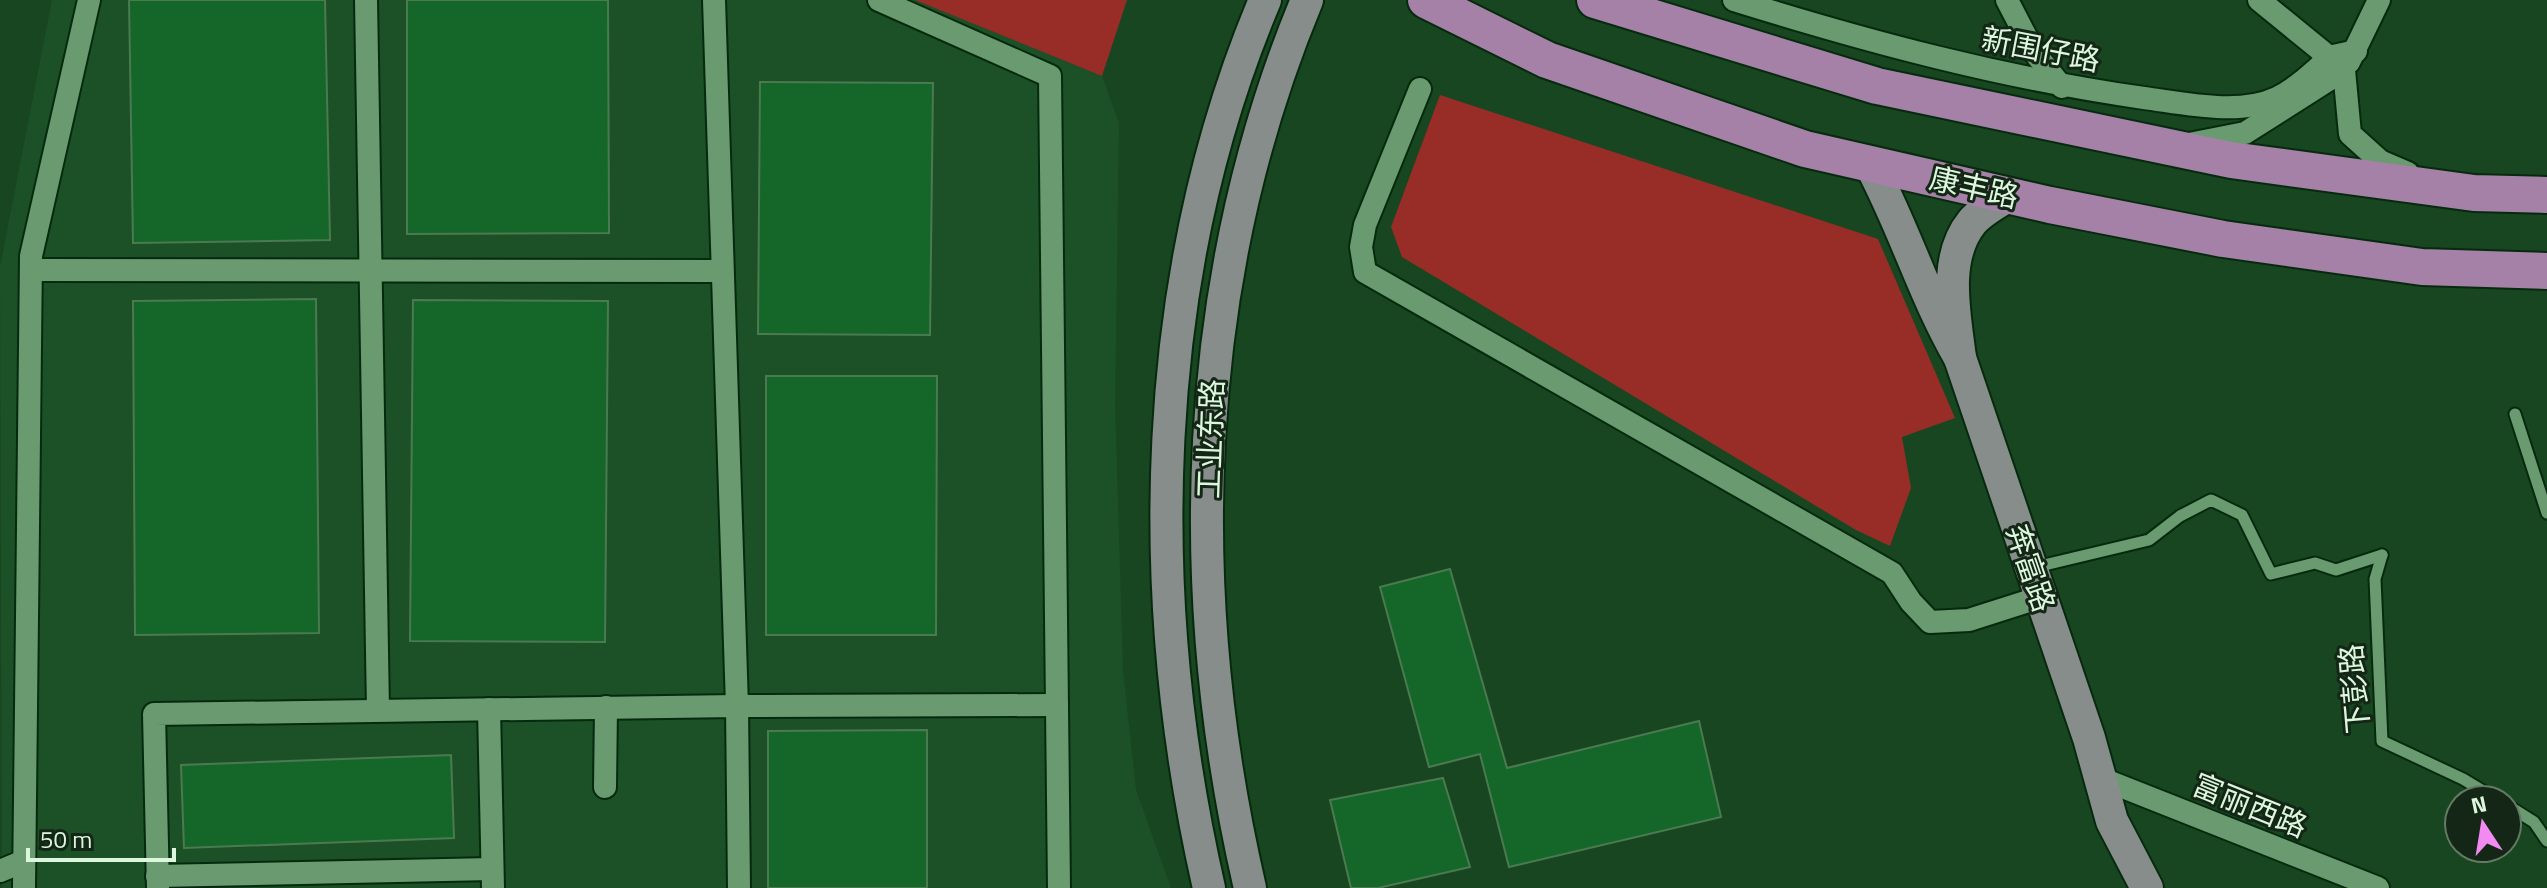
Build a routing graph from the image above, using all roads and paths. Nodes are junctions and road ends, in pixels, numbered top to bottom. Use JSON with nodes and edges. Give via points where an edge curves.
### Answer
{"nodes":[{"id":1,"x":89,"y":0,"type":"edge"},
{"id":2,"x":366,"y":0,"type":"edge"},
{"id":3,"x":714,"y":0,"type":"edge"},
{"id":4,"x":879,"y":0,"type":"edge"},
{"id":5,"x":1265,"y":0,"type":"edge"},
{"id":6,"x":1307,"y":0,"type":"edge"},
{"id":7,"x":1426,"y":0,"type":"edge"},
{"id":8,"x":1595,"y":0,"type":"edge"},
{"id":9,"x":1734,"y":0,"type":"edge"},
{"id":10,"x":2007,"y":0,"type":"edge"},
{"id":11,"x":2259,"y":0,"type":"edge"},
{"id":12,"x":2379,"y":0,"type":"edge"},
{"id":13,"x":2343,"y":59,"type":"junction"},
{"id":14,"x":2062,"y":87,"type":"junction"},
{"id":15,"x":1420,"y":89,"type":"dead end"},
{"id":16,"x":2171,"y":148,"type":"junction"},
{"id":17,"x":1870,"y":164,"type":"junction"},
{"id":18,"x":2442,"y":188,"type":"junction"},
{"id":19,"x":2009,"y":195,"type":"junction"},
{"id":20,"x":2547,"y":195,"type":"edge"},
{"id":21,"x":31,"y":270,"type":"junction"},
{"id":22,"x":370,"y":270,"type":"junction"},
{"id":23,"x":722,"y":271,"type":"junction"},
{"id":24,"x":2547,"y":271,"type":"edge"},
{"id":25,"x":1960,"y":358,"type":"junction"},
{"id":26,"x":2515,"y":414,"type":"dead end"},
{"id":27,"x":2547,"y":513,"type":"edge"},
{"id":28,"x":2036,"y":583,"type":"junction"},
{"id":29,"x":1057,"y":705,"type":"junction"},
{"id":30,"x":737,"y":706,"type":"junction"},
{"id":31,"x":606,"y":707,"type":"junction"},
{"id":32,"x":489,"y":709,"type":"junction"},
{"id":33,"x":378,"y":710,"type":"junction"},
{"id":34,"x":2100,"y":778,"type":"junction"},
{"id":35,"x":2471,"y":784,"type":"edge"},
{"id":36,"x":605,"y":787,"type":"dead end"},
{"id":37,"x":2523,"y":815,"type":"edge"},
{"id":38,"x":2547,"y":841,"type":"edge"},
{"id":39,"x":24,"y":861,"type":"junction"},
{"id":40,"x":0,"y":871,"type":"edge"},
{"id":41,"x":492,"y":878,"type":"edge"},
{"id":42,"x":158,"y":882,"type":"edge"},
{"id":43,"x":24,"y":888,"type":"edge"},
{"id":44,"x":739,"y":888,"type":"edge"},
{"id":45,"x":1059,"y":888,"type":"edge"},
{"id":46,"x":1209,"y":888,"type":"edge"},
{"id":47,"x":1250,"y":888,"type":"edge"},
{"id":48,"x":2147,"y":888,"type":"edge"},
{"id":49,"x":2378,"y":888,"type":"edge"}],
"edges":[{"from":1,"to":21,"type":"street"},
{"from":2,"to":22,"type":"street"},
{"from":3,"to":23,"type":"street"},
{"from":4,"to":29,"type":"street","via":[[1050,76]]},
{"from":5,"to":46,"type":"main road","name":"工业东路","via":[[1226,109],[1205,189],[1173,364],[1168,509],[1176,687]]},
{"from":6,"to":47,"type":"main road","name":"工业东路","via":[[1264,120],[1226,272],[1213,353],[1207,508],[1215,683]]},
{"from":7,"to":17,"type":"main road","name":"康丰路","via":[[1547,60],[1805,149]]},
{"from":8,"to":16,"type":"main road","via":[[1877,86]]},
{"from":9,"to":14,"type":"street","name":"新围仔路","via":[[1863,41]]},
{"from":10,"to":14,"type":"street","via":[[2034,52]]},
{"from":11,"to":13,"type":"street"},
{"from":12,"to":13,"type":"street"},
{"from":13,"to":14,"type":"street","name":"新围仔路","via":[[2276,98],[2243,105],[2196,105]]},
{"from":13,"to":16,"type":"street","via":[[2245,133]]},
{"from":13,"to":18,"type":"street","via":[[2350,134],[2380,161]]},
{"from":15,"to":28,"type":"street","via":[[1365,225],[1365,272],[1892,573],[1930,622],[1969,620]]},
{"from":16,"to":18,"type":"main road"},
{"from":17,"to":19,"type":"main road","name":"康丰路"},
{"from":17,"to":25,"type":"main road","via":[[1891,203],[1933,312]]},
{"from":18,"to":20,"type":"main road"},
{"from":19,"to":24,"type":"main road","name":"康丰路","via":[[2223,239],[2391,263]]},
{"from":19,"to":25,"type":"main road","via":[[1973,221],[1958,247],[1953,296]]},
{"from":21,"to":22,"type":"street"},
{"from":21,"to":39,"type":"street"},
{"from":22,"to":23,"type":"street"},
{"from":22,"to":33,"type":"street"},
{"from":23,"to":30,"type":"street"},
{"from":25,"to":28,"type":"main road","name":"奔富路"},
{"from":26,"to":27,"type":"lane"},
{"from":28,"to":34,"type":"main road","name":"奔富路"},
{"from":28,"to":35,"type":"lane","name":"下彭路","via":[[2149,540],[2211,500],[2242,515],[2271,574],[2315,563],[2336,570],[2382,555],[2375,579],[2382,741]]},
{"from":29,"to":30,"type":"street"},
{"from":29,"to":45,"type":"street"},
{"from":30,"to":31,"type":"street"},
{"from":30,"to":44,"type":"street"},
{"from":31,"to":32,"type":"street"},
{"from":31,"to":36,"type":"street"},
{"from":32,"to":33,"type":"street"},
{"from":32,"to":41,"type":"street"},
{"from":33,"to":42,"type":"street","via":[[154,714]]},
{"from":34,"to":48,"type":"main road","name":"奔富路","via":[[2112,821]]},
{"from":34,"to":49,"type":"street","name":"富丽西路"},
{"from":37,"to":38,"type":"lane"},
{"from":39,"to":40,"type":"street"},
{"from":39,"to":43,"type":"street"},
{"from":41,"to":42,"type":"street"}]}
